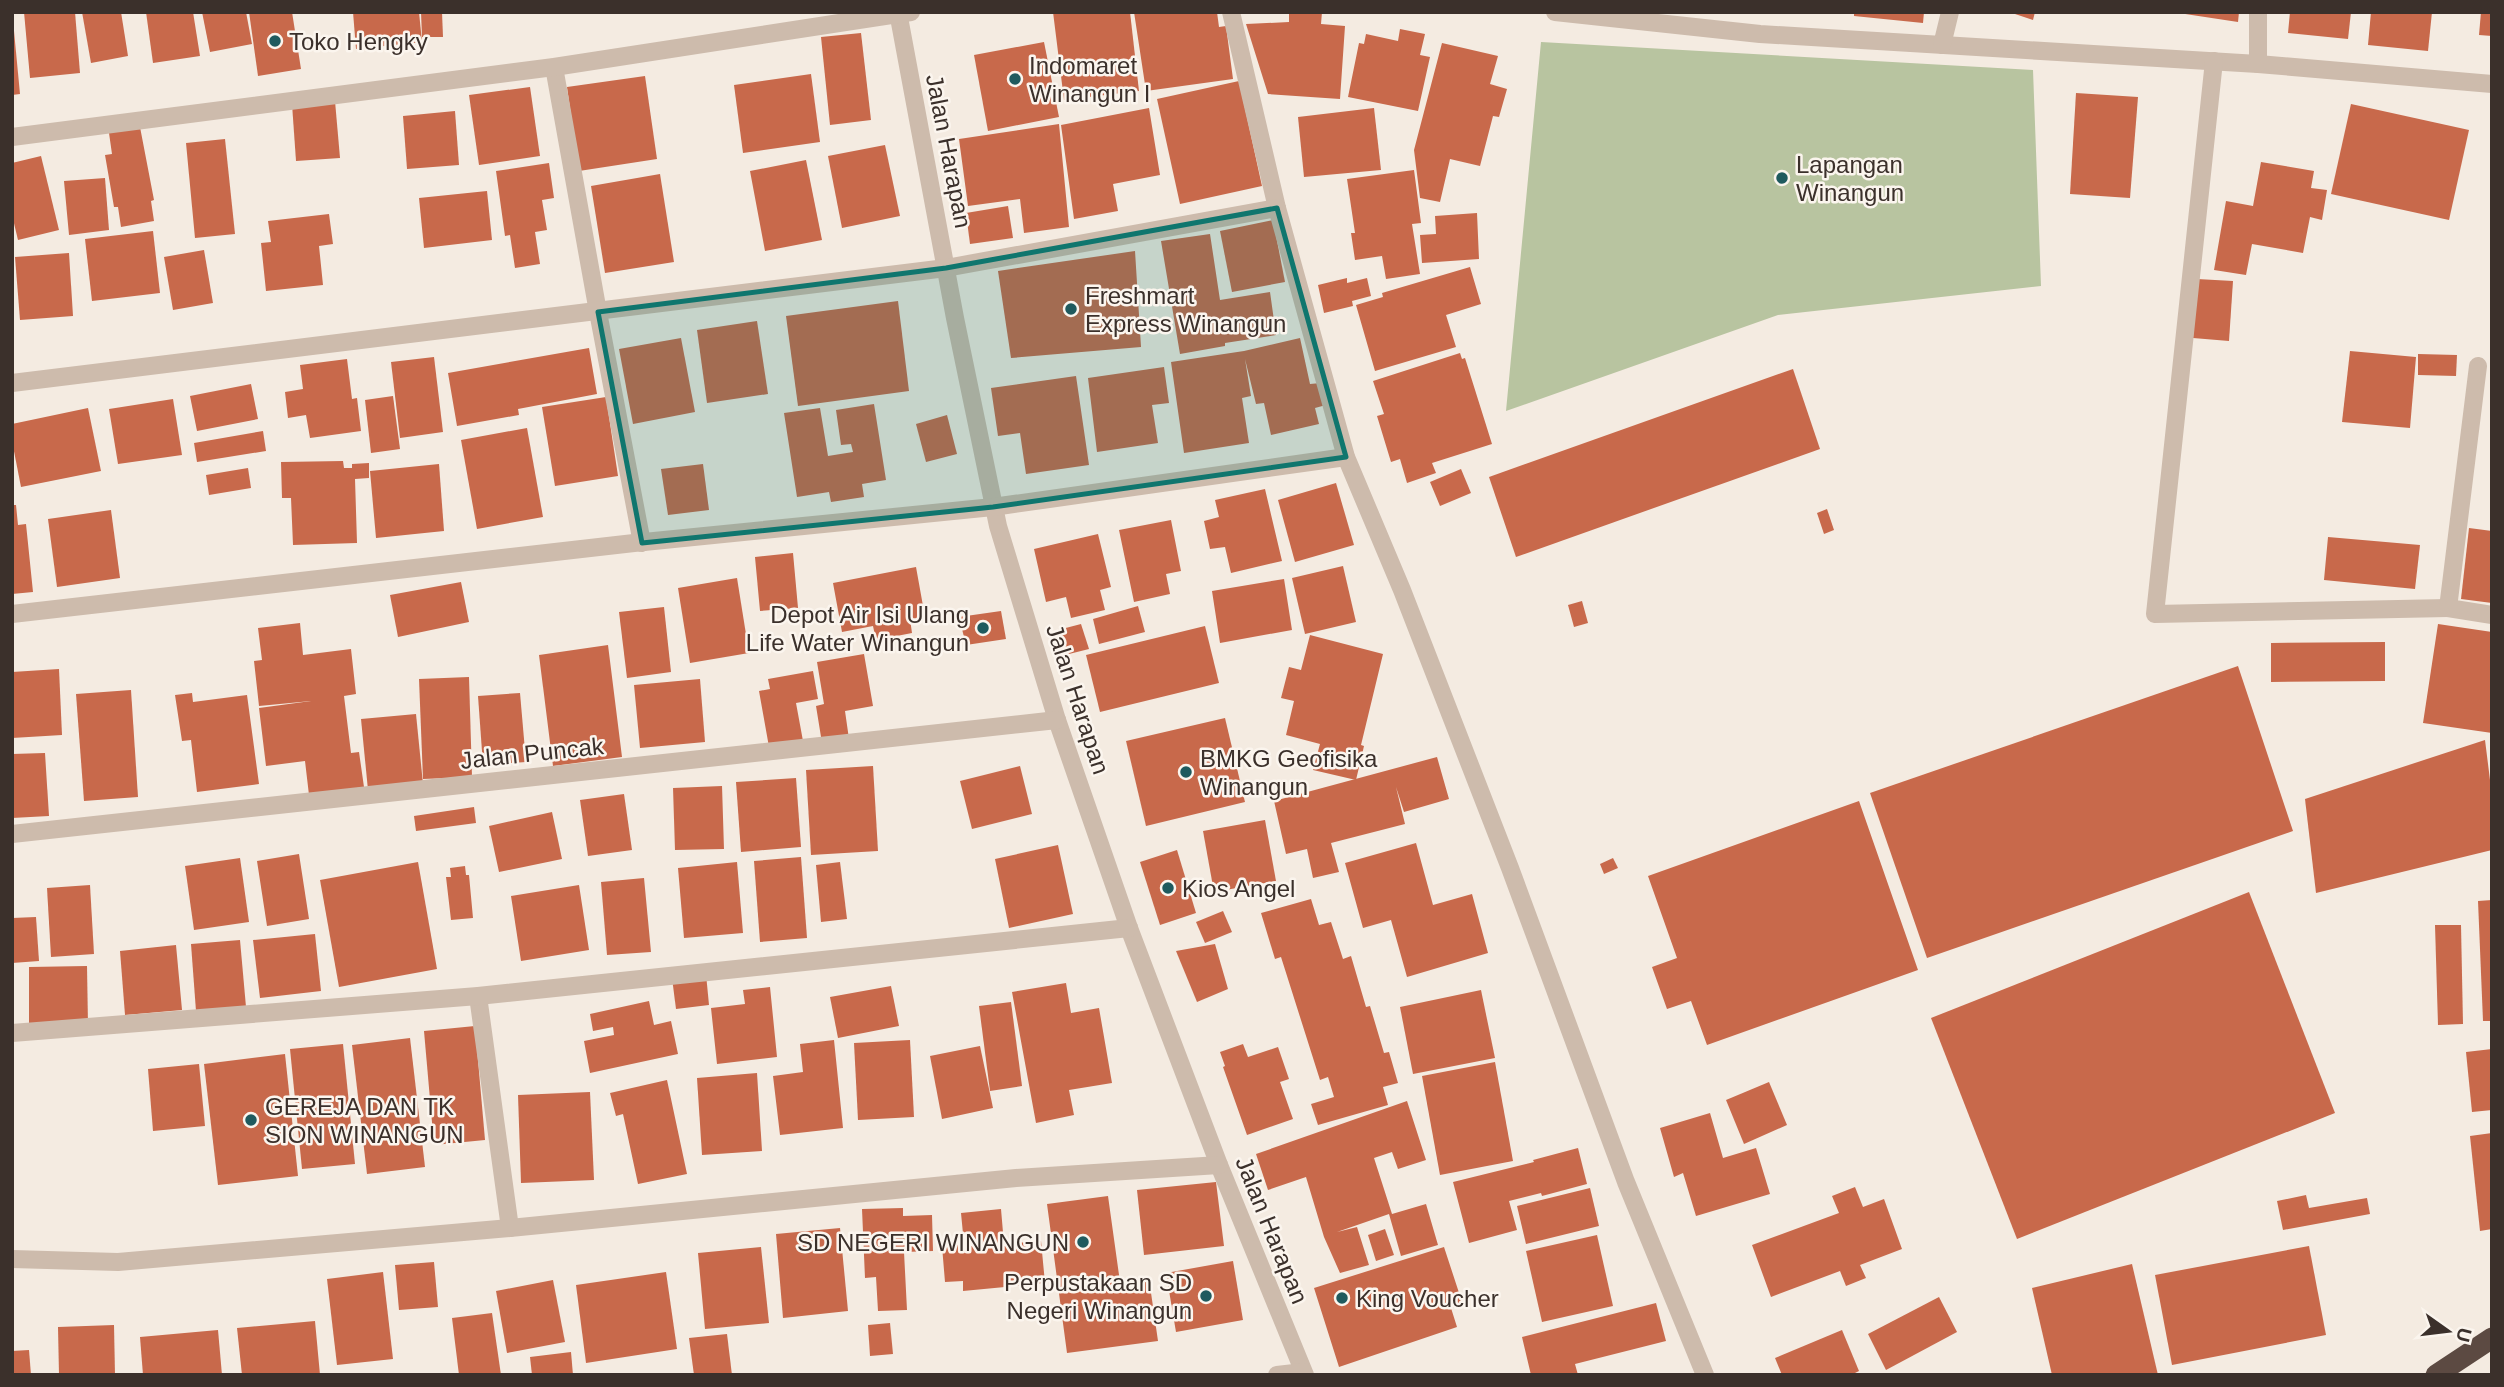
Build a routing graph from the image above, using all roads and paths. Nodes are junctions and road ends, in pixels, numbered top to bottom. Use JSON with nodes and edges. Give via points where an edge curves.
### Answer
{"nodes":[{"id":1,"x":1231,"y":12,"type":"edge"},
{"id":2,"x":1555,"y":12,"type":"edge"},
{"id":3,"x":1950,"y":12,"type":"edge"},
{"id":4,"x":2259,"y":12,"type":"edge"},
{"id":5,"x":902,"y":13,"type":"edge"},
{"id":6,"x":1942,"y":45,"type":"junction"},
{"id":7,"x":2214,"y":61,"type":"junction"},
{"id":8,"x":2258,"y":64,"type":"junction"},
{"id":9,"x":554,"y":67,"type":"junction"},
{"id":10,"x":2492,"y":84,"type":"edge"},
{"id":11,"x":12,"y":137,"type":"edge"},
{"id":12,"x":1277,"y":208,"type":"junction"},
{"id":13,"x":946,"y":268,"type":"junction"},
{"id":14,"x":598,"y":312,"type":"junction"},
{"id":15,"x":2478,"y":366,"type":"dead end"},
{"id":16,"x":12,"y":383,"type":"edge"},
{"id":17,"x":1346,"y":457,"type":"junction"},
{"id":18,"x":993,"y":507,"type":"junction"},
{"id":19,"x":642,"y":543,"type":"junction"},
{"id":20,"x":2448,"y":608,"type":"junction"},
{"id":21,"x":12,"y":614,"type":"edge"},
{"id":22,"x":2492,"y":615,"type":"edge"},
{"id":23,"x":1057,"y":720,"type":"junction"},
{"id":24,"x":12,"y":834,"type":"edge"},
{"id":25,"x":1129,"y":928,"type":"junction"},
{"id":26,"x":478,"y":996,"type":"junction"},
{"id":27,"x":12,"y":1033,"type":"edge"},
{"id":28,"x":1219,"y":1165,"type":"junction"},
{"id":29,"x":510,"y":1228,"type":"junction"},
{"id":30,"x":12,"y":1259,"type":"edge"},
{"id":31,"x":2492,"y":1338,"type":"edge"},
{"id":32,"x":1304,"y":1373,"type":"edge"},
{"id":33,"x":1277,"y":1375,"type":"edge"},
{"id":34,"x":1705,"y":1375,"type":"edge"},
{"id":35,"x":2436,"y":1375,"type":"edge"}],
"edges":[{"from":1,"to":12,"type":"street"},
{"from":2,"to":6,"type":"street","via":[[1760,34]]},
{"from":3,"to":6,"type":"street"},
{"from":4,"to":8,"type":"street"},
{"from":5,"to":9,"type":"street"},
{"from":5,"to":13,"type":"street","name":"Jalan Harapan"},
{"from":6,"to":7,"type":"street"},
{"from":7,"to":8,"type":"street"},
{"from":7,"to":20,"type":"street","via":[[2155,614]]},
{"from":8,"to":10,"type":"street"},
{"from":9,"to":11,"type":"street"},
{"from":9,"to":14,"type":"street"},
{"from":12,"to":13,"type":"street"},
{"from":12,"to":17,"type":"street"},
{"from":13,"to":14,"type":"street"},
{"from":13,"to":18,"type":"street","name":"Jalan Harapan"},
{"from":14,"to":16,"type":"street"},
{"from":14,"to":19,"type":"street"},
{"from":15,"to":20,"type":"street"},
{"from":17,"to":18,"type":"street"},
{"from":17,"to":34,"type":"street","via":[[1402,590],[1626,1182]]},
{"from":18,"to":19,"type":"street"},
{"from":18,"to":23,"type":"street","name":"Jalan Harapan"},
{"from":19,"to":21,"type":"street"},
{"from":20,"to":22,"type":"street"},
{"from":23,"to":24,"type":"street","name":"Jalan Puncak"},
{"from":23,"to":25,"type":"street","name":"Jalan Harapan"},
{"from":25,"to":26,"type":"street"},
{"from":25,"to":28,"type":"street","name":"Jalan Harapan"},
{"from":26,"to":27,"type":"street"},
{"from":26,"to":29,"type":"street"},
{"from":28,"to":29,"type":"street","via":[[1016,1178]]},
{"from":28,"to":32,"type":"street","name":"Jalan Harapan"},
{"from":29,"to":30,"type":"street","via":[[118,1262]]},
{"from":31,"to":35,"type":"highway"},
{"from":32,"to":33,"type":"street"}]}
